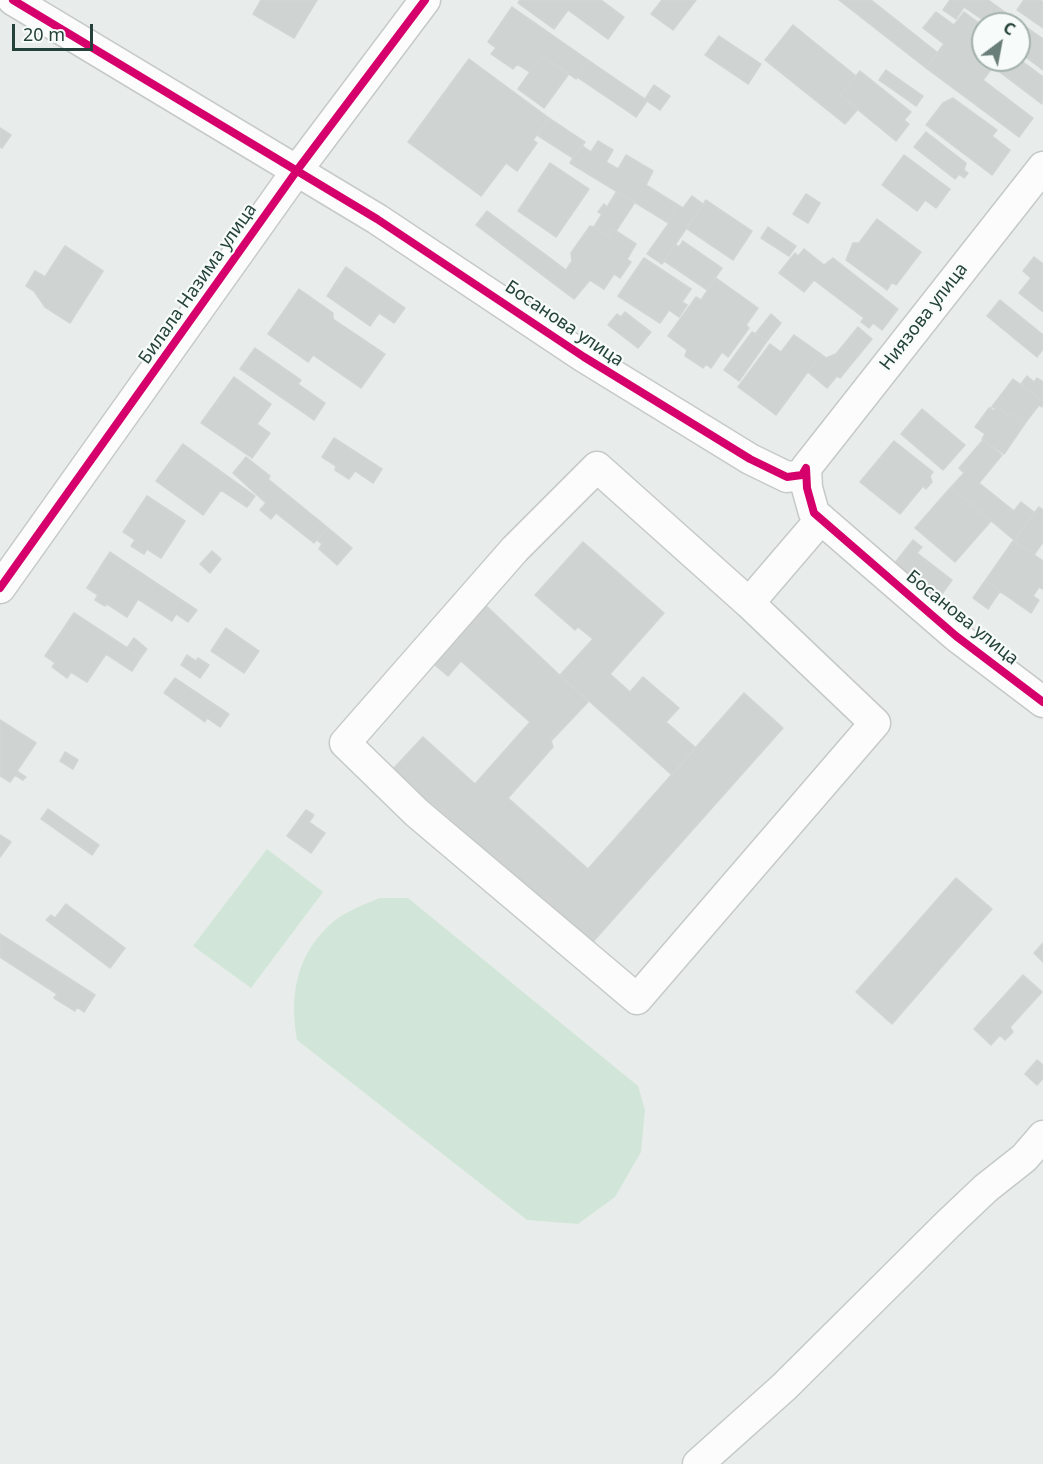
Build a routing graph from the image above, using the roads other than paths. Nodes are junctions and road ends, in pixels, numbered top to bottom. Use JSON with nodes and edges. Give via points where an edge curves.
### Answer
{"nodes":[{"id":1,"x":13,"y":0,"type":"edge"},
{"id":2,"x":425,"y":0,"type":"edge"},
{"id":3,"x":1043,"y":167,"type":"edge"},
{"id":4,"x":298,"y":169,"type":"junction"},
{"id":5,"x":806,"y":468,"type":"junction"},
{"id":6,"x":821,"y":519,"type":"junction"},
{"id":7,"x":0,"y":588,"type":"edge"},
{"id":8,"x":749,"y":603,"type":"junction"},
{"id":9,"x":1043,"y":702,"type":"edge"},
{"id":10,"x":1043,"y":1136,"type":"edge"},
{"id":11,"x":698,"y":1464,"type":"edge"}],
"edges":[{"from":1,"to":4,"type":"street","name":"Босанова улица"},
{"from":2,"to":4,"type":"street","name":"Билала Назима улица"},
{"from":3,"to":5,"type":"street","name":"Ниязова улица"},
{"from":4,"to":5,"type":"street","name":"Босанова улица","via":[[584,357],[750,459],[787,477],[802,475]]},
{"from":4,"to":7,"type":"street","name":"Билала Назима улица"},
{"from":5,"to":6,"type":"street","name":"Босанова улица","via":[[814,513]]},
{"from":6,"to":8,"type":"street"},
{"from":6,"to":9,"type":"street","name":"Босанова улица","via":[[956,636]]},
{"from":8,"to":8,"type":"street","via":[[597,467],[515,549],[345,743],[417,813],[637,999],[875,723]]},
{"from":10,"to":11,"type":"street","via":[[784,1387]]}]}
